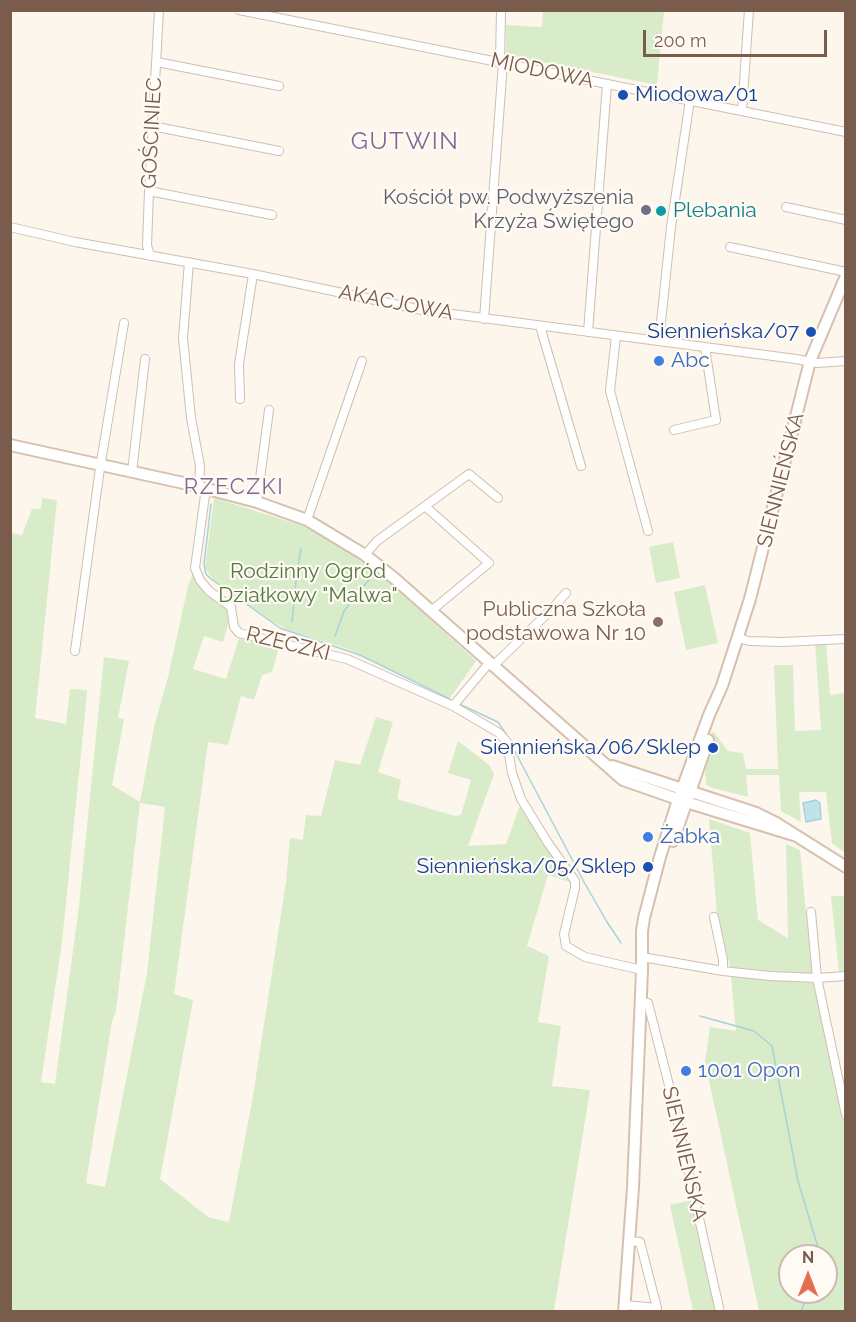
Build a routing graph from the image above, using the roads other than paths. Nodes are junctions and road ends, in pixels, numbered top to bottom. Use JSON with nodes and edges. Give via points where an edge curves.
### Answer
{"nodes":[{"id":1,"x":159,"y":10,"type":"edge"},
{"id":2,"x":239,"y":10,"type":"edge"},
{"id":3,"x":501,"y":10,"type":"edge"},
{"id":4,"x":749,"y":10,"type":"edge"},
{"id":5,"x":157,"y":62,"type":"junction"},
{"id":6,"x":501,"y":62,"type":"junction"},
{"id":7,"x":607,"y":84,"type":"junction"},
{"id":8,"x":279,"y":86,"type":"dead end"},
{"id":9,"x":690,"y":100,"type":"junction"},
{"id":10,"x":741,"y":111,"type":"junction"},
{"id":11,"x":152,"y":126,"type":"junction"},
{"id":12,"x":846,"y":132,"type":"edge"},
{"id":13,"x":279,"y":151,"type":"dead end"},
{"id":14,"x":148,"y":191,"type":"junction"},
{"id":15,"x":786,"y":207,"type":"dead end"},
{"id":16,"x":272,"y":215,"type":"dead end"},
{"id":17,"x":846,"y":220,"type":"edge"},
{"id":18,"x":10,"y":227,"type":"edge"},
{"id":19,"x":730,"y":247,"type":"dead end"},
{"id":20,"x":150,"y":256,"type":"junction"},
{"id":21,"x":189,"y":262,"type":"junction"},
{"id":22,"x":253,"y":274,"type":"junction"},
{"id":23,"x":846,"y":274,"type":"edge"},
{"id":24,"x":484,"y":319,"type":"junction"},
{"id":25,"x":124,"y":323,"type":"dead end"},
{"id":26,"x":540,"y":326,"type":"junction"},
{"id":27,"x":588,"y":332,"type":"junction"},
{"id":28,"x":616,"y":336,"type":"junction"},
{"id":29,"x":659,"y":341,"type":"junction"},
{"id":30,"x":705,"y":347,"type":"junction"},
{"id":31,"x":145,"y":359,"type":"dead end"},
{"id":32,"x":362,"y":361,"type":"dead end"},
{"id":33,"x":810,"y":361,"type":"junction"},
{"id":34,"x":846,"y":361,"type":"edge"},
{"id":35,"x":240,"y":399,"type":"dead end"},
{"id":36,"x":270,"y":410,"type":"dead end"},
{"id":37,"x":674,"y":430,"type":"dead end"},
{"id":38,"x":10,"y":445,"type":"edge"},
{"id":39,"x":100,"y":465,"type":"junction"},
{"id":40,"x":581,"y":466,"type":"dead end"},
{"id":41,"x":132,"y":472,"type":"junction"},
{"id":42,"x":202,"y":488,"type":"junction"},
{"id":43,"x":498,"y":498,"type":"dead end"},
{"id":44,"x":257,"y":502,"type":"junction"},
{"id":45,"x":426,"y":507,"type":"junction"},
{"id":46,"x":307,"y":520,"type":"junction"},
{"id":47,"x":648,"y":531,"type":"dead end"},
{"id":48,"x":365,"y":555,"type":"junction"},
{"id":49,"x":566,"y":592,"type":"dead end"},
{"id":50,"x":431,"y":611,"type":"junction"},
{"id":51,"x":738,"y":638,"type":"junction"},
{"id":52,"x":846,"y":639,"type":"edge"},
{"id":53,"x":75,"y":651,"type":"dead end"},
{"id":54,"x":492,"y":663,"type":"junction"},
{"id":55,"x":453,"y":706,"type":"junction"},
{"id":56,"x":684,"y":796,"type":"junction"},
{"id":57,"x":846,"y":867,"type":"edge"},
{"id":58,"x":811,"y":912,"type":"dead end"},
{"id":59,"x":714,"y":917,"type":"dead end"},
{"id":60,"x":642,"y":957,"type":"junction"},
{"id":61,"x":642,"y":970,"type":"junction"},
{"id":62,"x":723,"y":971,"type":"junction"},
{"id":63,"x":846,"y":976,"type":"edge"},
{"id":64,"x":817,"y":978,"type":"junction"},
{"id":65,"x":641,"y":1002,"type":"junction"},
{"id":66,"x":846,"y":1115,"type":"edge"},
{"id":67,"x":630,"y":1241,"type":"junction"},
{"id":68,"x":624,"y":1308,"type":"edge"},
{"id":69,"x":720,"y":1311,"type":"edge"}],
"edges":[{"from":1,"to":5,"type":"street","name":"GOŚCINIEC"},
{"from":2,"to":6,"type":"street","name":"MIODOWA"},
{"from":3,"to":6,"type":"street"},
{"from":4,"to":10,"type":"street"},
{"from":5,"to":8,"type":"street"},
{"from":5,"to":11,"type":"street","name":"GOŚCINIEC"},
{"from":6,"to":7,"type":"street","name":"MIODOWA"},
{"from":6,"to":24,"type":"street"},
{"from":7,"to":9,"type":"street","name":"MIODOWA"},
{"from":7,"to":27,"type":"street"},
{"from":9,"to":10,"type":"street","name":"MIODOWA"},
{"from":9,"to":29,"type":"street"},
{"from":10,"to":12,"type":"street","name":"MIODOWA"},
{"from":11,"to":13,"type":"street"},
{"from":11,"to":14,"type":"street","name":"GOŚCINIEC"},
{"from":14,"to":16,"type":"street"},
{"from":14,"to":20,"type":"street","name":"GOŚCINIEC"},
{"from":15,"to":17,"type":"street"},
{"from":18,"to":20,"type":"street","name":"AKACJOWA"},
{"from":19,"to":23,"type":"street","name":"SIENNIEŃSKA"},
{"from":20,"to":21,"type":"street","name":"AKACJOWA"},
{"from":21,"to":22,"type":"street","name":"AKACJOWA"},
{"from":21,"to":42,"type":"street","name":"RZECZKI","via":[[183,338]]},
{"from":22,"to":24,"type":"street","name":"AKACJOWA","via":[[400,306]]},
{"from":22,"to":35,"type":"street","via":[[239,364]]},
{"from":23,"to":33,"type":"main road","name":"SIENNIEŃSKA"},
{"from":24,"to":26,"type":"street","name":"AKACJOWA"},
{"from":25,"to":39,"type":"street"},
{"from":26,"to":27,"type":"street","name":"AKACJOWA"},
{"from":26,"to":40,"type":"street"},
{"from":27,"to":28,"type":"street","name":"AKACJOWA"},
{"from":28,"to":29,"type":"street","name":"AKACJOWA"},
{"from":28,"to":47,"type":"street","via":[[610,391]]},
{"from":29,"to":30,"type":"street","name":"AKACJOWA"},
{"from":30,"to":33,"type":"street","name":"AKACJOWA"},
{"from":30,"to":37,"type":"street","via":[[716,420]]},
{"from":31,"to":41,"type":"street"},
{"from":32,"to":46,"type":"street"},
{"from":33,"to":34,"type":"street","name":"AKACJOWA"},
{"from":33,"to":51,"type":"main road","name":"SIENNIEŃSKA","via":[[762,558]]},
{"from":36,"to":44,"type":"street"},
{"from":38,"to":39,"type":"main road"},
{"from":39,"to":41,"type":"main road"},
{"from":39,"to":53,"type":"street"},
{"from":41,"to":42,"type":"main road"},
{"from":42,"to":44,"type":"main road"},
{"from":42,"to":55,"type":"street","name":"RZECZKI","via":[[195,568],[209,591],[231,607],[234,627],[239,633],[347,658]]},
{"from":43,"to":45,"type":"street","via":[[469,474]]},
{"from":44,"to":46,"type":"main road"},
{"from":45,"to":48,"type":"street","via":[[377,541]]},
{"from":45,"to":50,"type":"street","via":[[489,563]]},
{"from":46,"to":48,"type":"main road"},
{"from":48,"to":50,"type":"main road"},
{"from":49,"to":54,"type":"street"},
{"from":50,"to":54,"type":"main road"},
{"from":51,"to":52,"type":"street","via":[[782,642]]},
{"from":51,"to":56,"type":"main road","name":"SIENNIEŃSKA"},
{"from":54,"to":55,"type":"street"},
{"from":54,"to":56,"type":"main road","via":[[603,762]]},
{"from":55,"to":61,"type":"street","name":"RZECZKI","via":[[503,738],[514,783],[574,881],[564,934],[566,946],[585,957]]},
{"from":56,"to":57,"type":"main road","via":[[756,813]]},
{"from":56,"to":60,"type":"main road","name":"SIENNIEŃSKA","via":[[660,857],[644,918]]},
{"from":58,"to":64,"type":"street"},
{"from":59,"to":62,"type":"street"},
{"from":60,"to":61,"type":"main road","name":"SIENNIEŃSKA"},
{"from":60,"to":62,"type":"street"},
{"from":61,"to":65,"type":"main road","name":"SIENNIEŃSKA"},
{"from":62,"to":64,"type":"street"},
{"from":63,"to":64,"type":"street"},
{"from":64,"to":66,"type":"street"},
{"from":65,"to":67,"type":"main road","name":"SIENNIEŃSKA"},
{"from":65,"to":69,"type":"street","name":"SIENNIEŃSKA","via":[[648,1003]]},
{"from":67,"to":68,"type":"main road","name":"SIENNIEŃSKA"},
{"from":67,"to":68,"type":"street","name":"SIENNIEŃSKA","via":[[640,1242],[657,1308]]}]}
